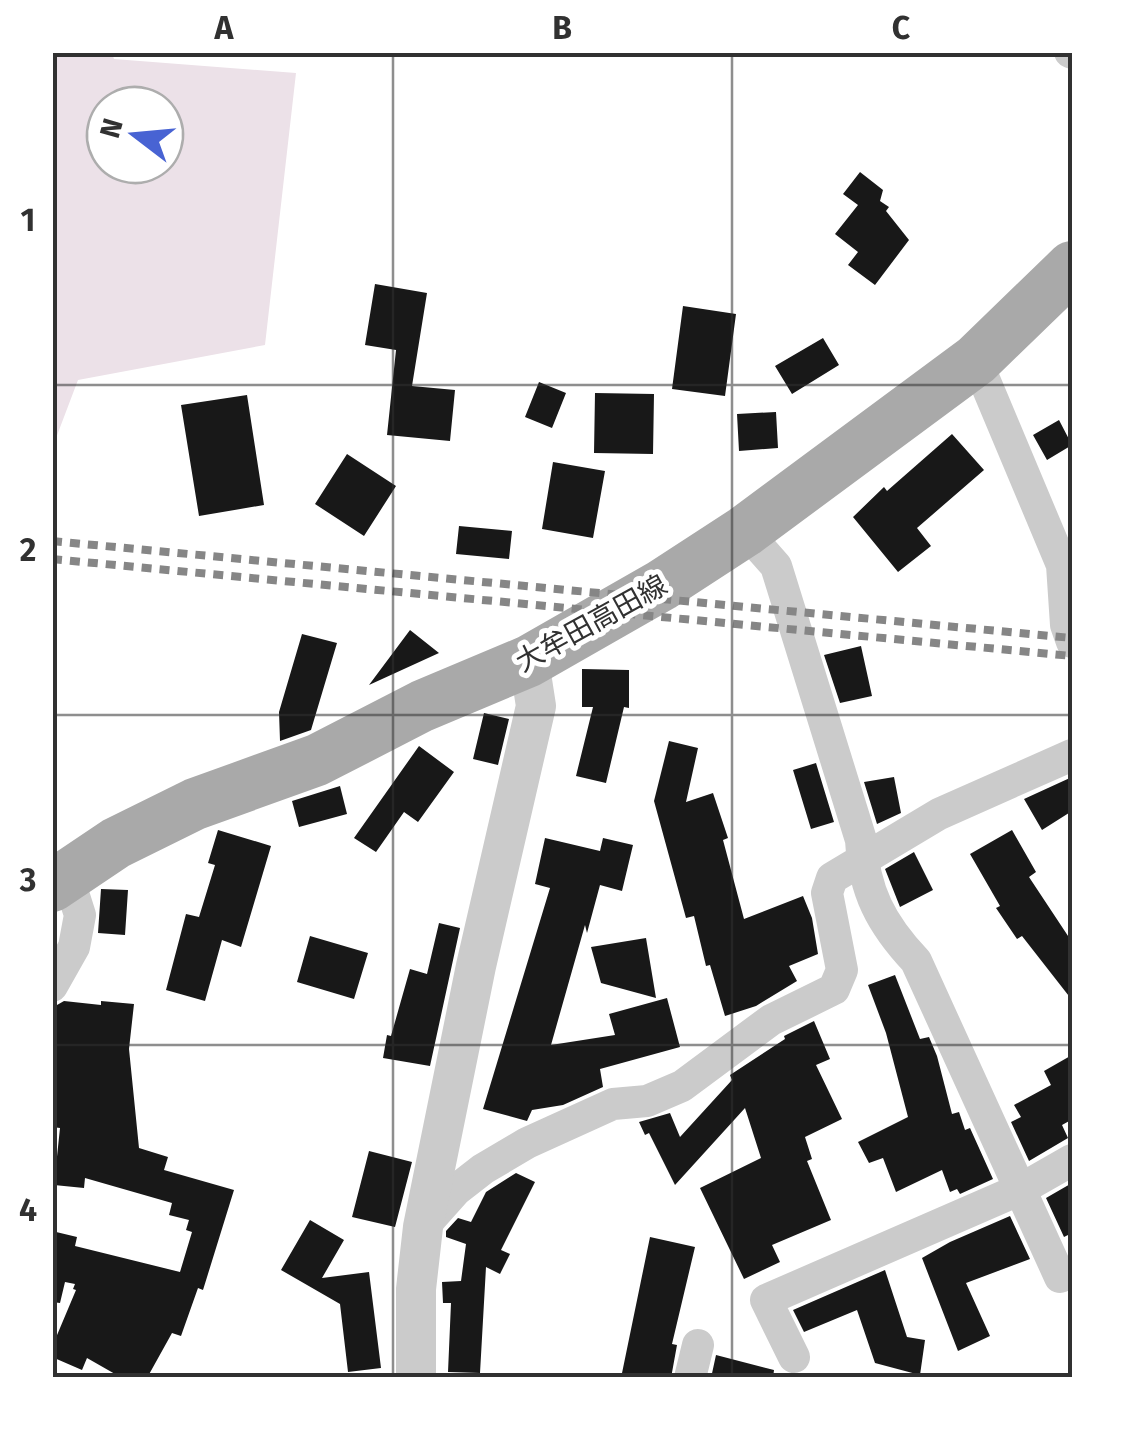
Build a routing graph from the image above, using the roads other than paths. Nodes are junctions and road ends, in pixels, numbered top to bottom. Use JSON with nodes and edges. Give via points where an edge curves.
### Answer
{"nodes":[{"id":1,"x":1072,"y":268,"type":"edge"},
{"id":2,"x":976,"y":360,"type":"junction"},
{"id":3,"x":745,"y":531,"type":"junction"},
{"id":4,"x":1072,"y":642,"type":"edge"},
{"id":5,"x":529,"y":660,"type":"junction"},
{"id":6,"x":1072,"y":755,"type":"edge"},
{"id":7,"x":862,"y":860,"type":"junction"},
{"id":8,"x":60,"y":880,"type":"edge"},
{"id":9,"x":52,"y":986,"type":"edge"},
{"id":10,"x":1072,"y":1160,"type":"edge"},
{"id":11,"x":1021,"y":1188,"type":"junction"},
{"id":12,"x":423,"y":1227,"type":"junction"},
{"id":13,"x":1072,"y":1272,"type":"edge"},
{"id":14,"x":698,"y":1345,"type":"dead end"},
{"id":15,"x":794,"y":1357,"type":"dead end"},
{"id":16,"x":416,"y":1378,"type":"edge"},
{"id":17,"x":690,"y":1378,"type":"edge"}],
"edges":[{"from":1,"to":2,"type":"main road","name":"大牟田高田線"},
{"from":2,"to":3,"type":"main road","name":"大牟田高田線"},
{"from":2,"to":4,"type":"street","via":[[1062,565]]},
{"from":3,"to":5,"type":"main road","name":"大牟田高田線"},
{"from":3,"to":7,"type":"street","via":[[776,566],[844,778]]},
{"from":5,"to":8,"type":"main road","name":"大牟田高田線","via":[[316,760],[195,804]]},
{"from":5,"to":12,"type":"street","via":[[536,706]]},
{"from":6,"to":7,"type":"street","via":[[939,814]]},
{"from":7,"to":11,"type":"street","via":[[890,934],[916,961]]},
{"from":7,"to":12,"type":"street","via":[[832,878],[827,893],[842,970],[834,988],[770,1020],[682,1086],[647,1102],[613,1104],[483,1169]]},
{"from":8,"to":9,"type":"street","via":[[80,916],[74,947]]},
{"from":10,"to":11,"type":"street"},
{"from":11,"to":13,"type":"street","via":[[1060,1277]]},
{"from":11,"to":15,"type":"street","via":[[766,1300]]},
{"from":12,"to":16,"type":"street"},
{"from":14,"to":17,"type":"street"}]}
